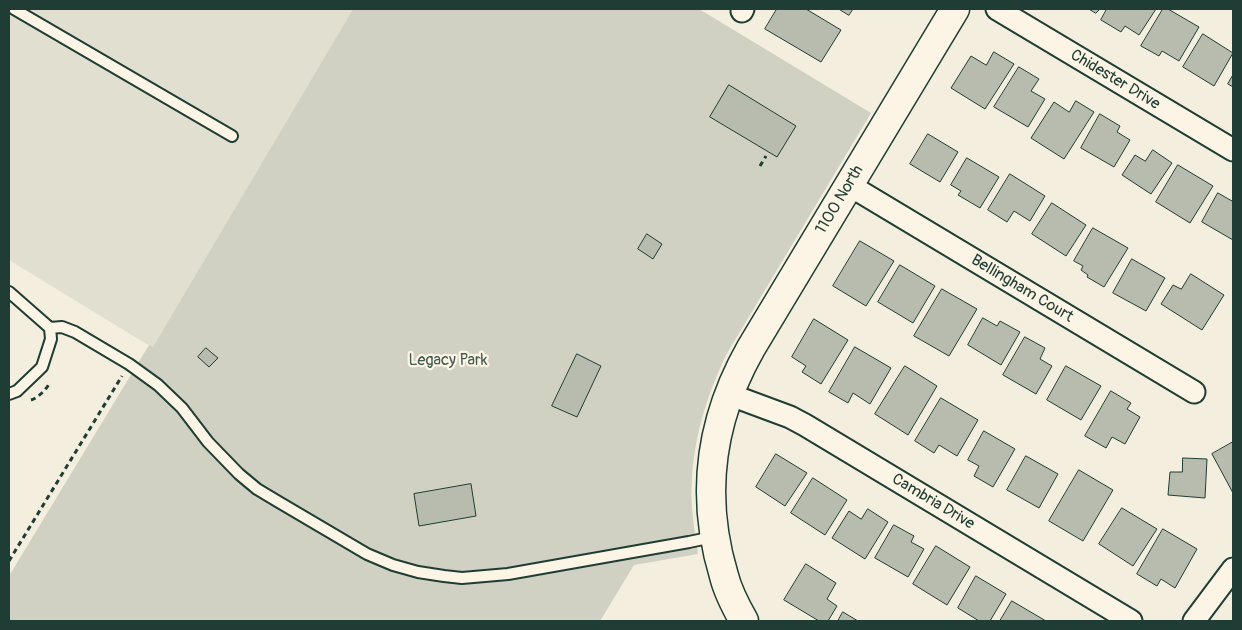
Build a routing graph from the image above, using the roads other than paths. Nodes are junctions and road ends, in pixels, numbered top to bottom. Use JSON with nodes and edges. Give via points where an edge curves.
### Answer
{"nodes":[{"id":1,"x":14,"y":9,"type":"edge"},
{"id":2,"x":956,"y":9,"type":"edge"},
{"id":3,"x":997,"y":9,"type":"edge"},
{"id":4,"x":232,"y":136,"type":"dead end"},
{"id":5,"x":1233,"y":150,"type":"edge"},
{"id":6,"x":849,"y":185,"type":"junction"},
{"id":7,"x":9,"y":292,"type":"edge"},
{"id":8,"x":50,"y":328,"type":"junction"},
{"id":9,"x":1194,"y":392,"type":"dead end"},
{"id":10,"x":9,"y":394,"type":"edge"},
{"id":11,"x":728,"y":394,"type":"junction"},
{"id":12,"x":714,"y":537,"type":"junction"},
{"id":13,"x":1233,"y":569,"type":"edge"},
{"id":14,"x":744,"y":621,"type":"edge"},
{"id":15,"x":1131,"y":621,"type":"edge"},
{"id":16,"x":1194,"y":621,"type":"edge"}],
"edges":[{"from":1,"to":4,"type":"lane"},
{"from":2,"to":6,"type":"street","name":"1100 North"},
{"from":3,"to":5,"type":"street","name":"Chidester Drive"},
{"from":6,"to":9,"type":"street","name":"Bellingham Court"},
{"from":6,"to":11,"type":"street","name":"1100 North","via":[[747,356]]},
{"from":7,"to":8,"type":"lane"},
{"from":8,"to":10,"type":"lane","via":[[51,339],[42,367],[17,391]]},
{"from":8,"to":12,"type":"lane","via":[[62,327],[75,332],[129,364],[171,396],[223,459],[257,488],[367,554],[393,565],[444,576],[481,577]]},
{"from":11,"to":12,"type":"street","name":"1100 North","via":[[712,460],[710,493]]},
{"from":11,"to":15,"type":"street","name":"Cambria Drive","via":[[805,425]]},
{"from":12,"to":14,"type":"street","name":"1100 North","via":[[724,578]]},
{"from":13,"to":16,"type":"street"}]}
